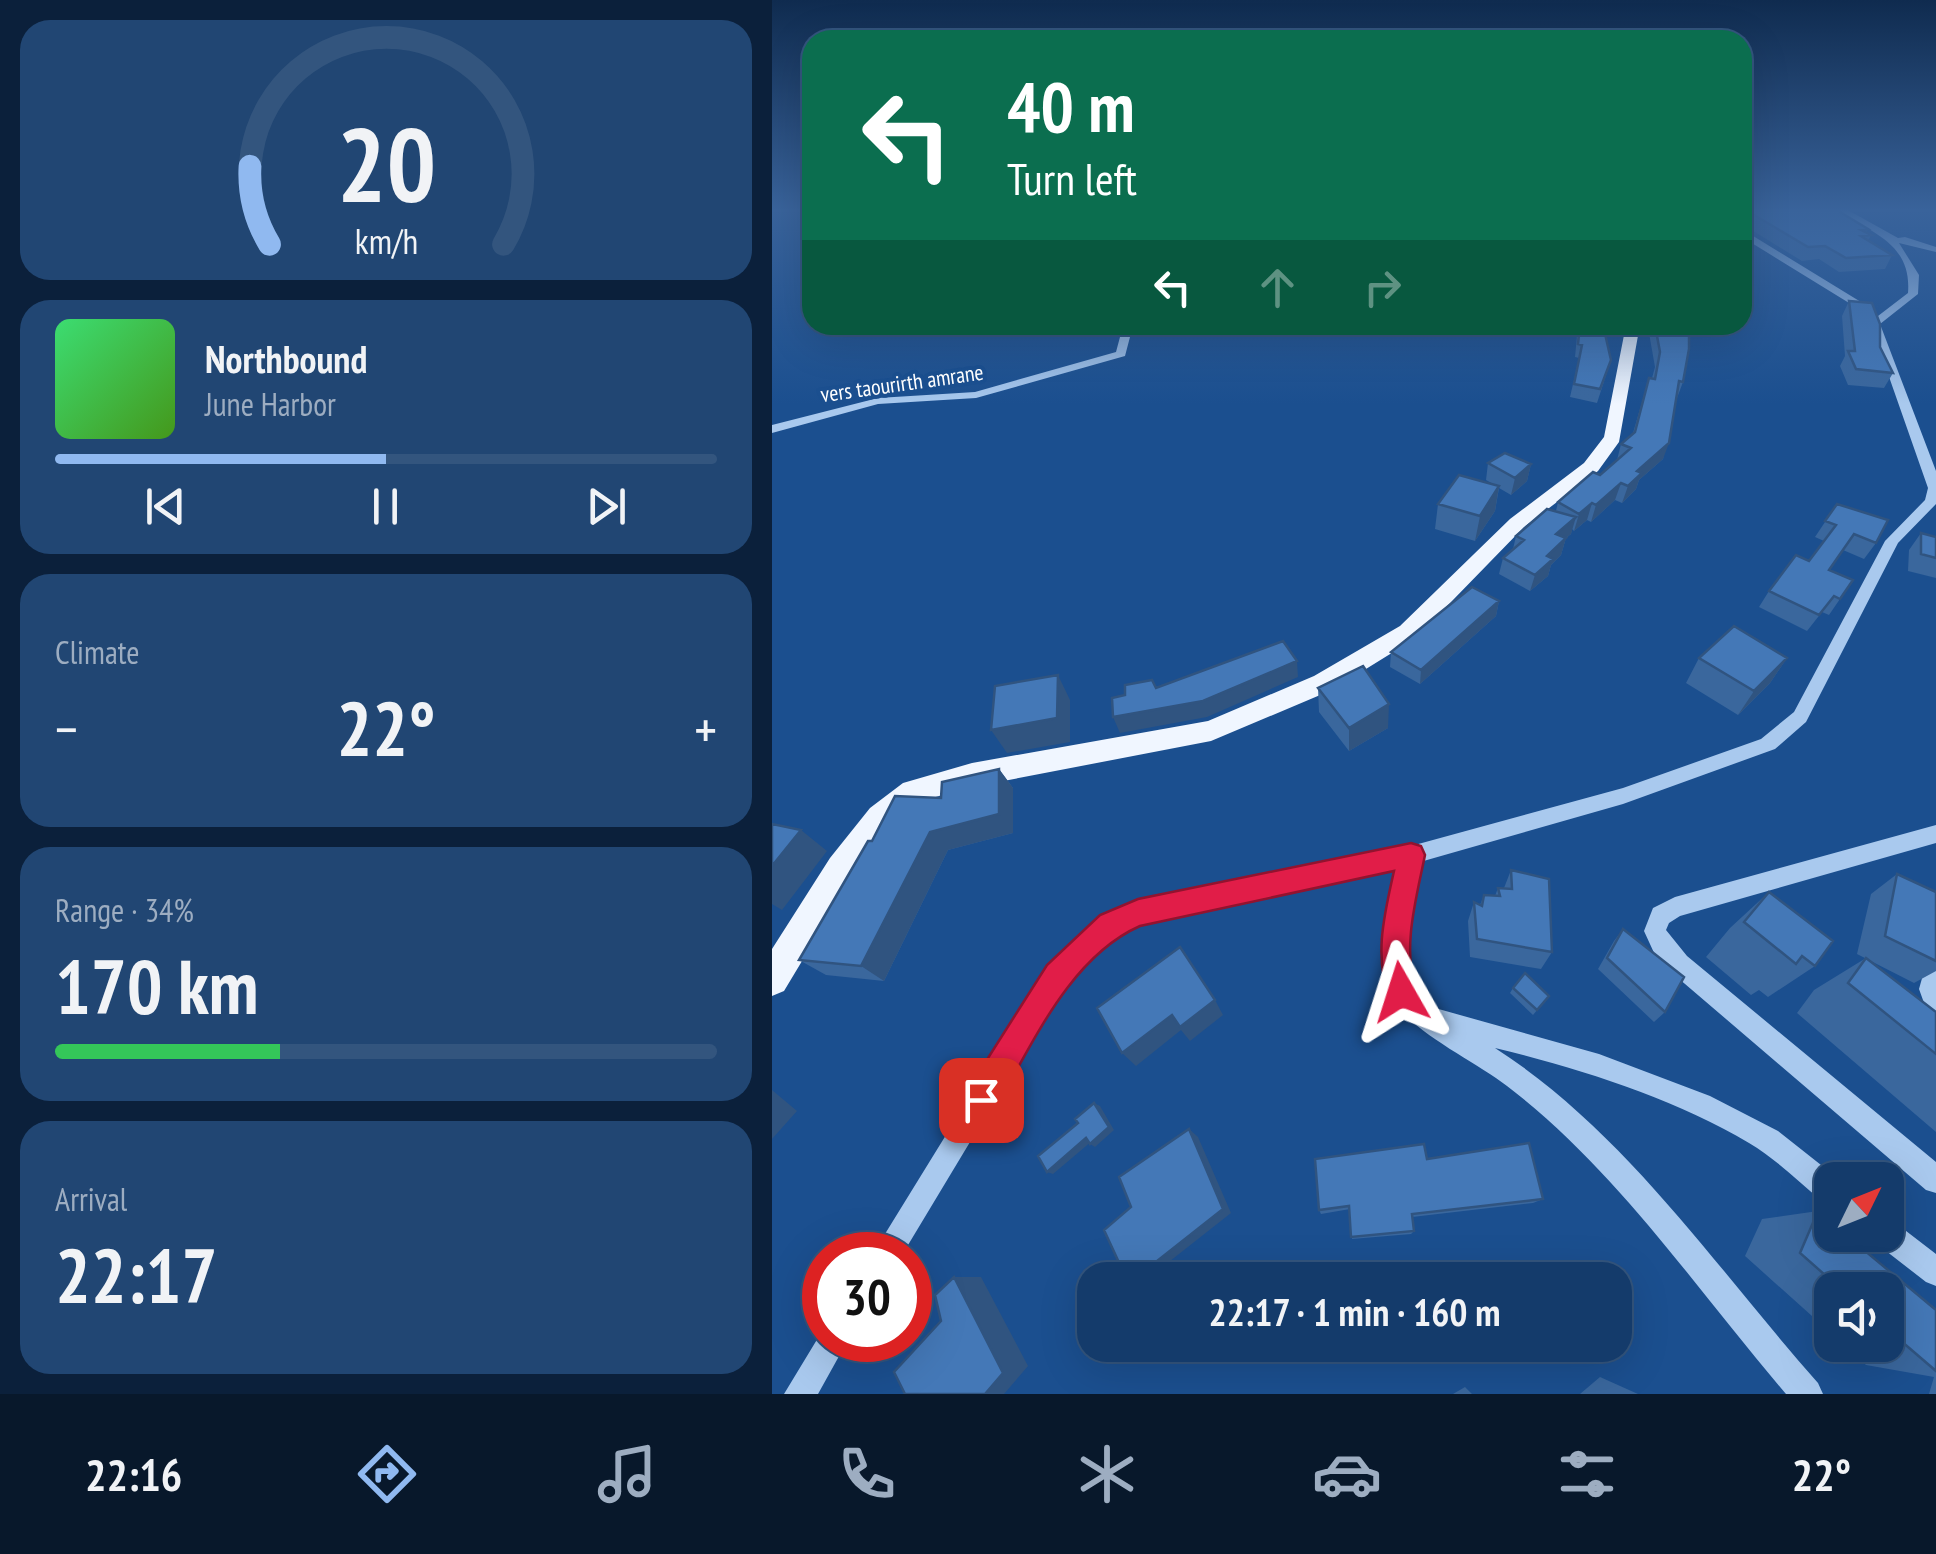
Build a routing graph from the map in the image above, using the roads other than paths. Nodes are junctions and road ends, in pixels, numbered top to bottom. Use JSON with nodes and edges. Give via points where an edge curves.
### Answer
{"nodes":[{"id":1,"x":1809,"y":274,"type":"edge"},
{"id":2,"x":1913,"y":274,"type":"edge"},
{"id":3,"x":1875,"y":323,"type":"junction"},
{"id":4,"x":1127,"y":335,"type":"edge"},
{"id":5,"x":1632,"y":335,"type":"edge"},
{"id":6,"x":772,"y":428,"type":"edge"},
{"id":7,"x":1936,"y":834,"type":"edge"},
{"id":8,"x":1411,"y":855,"type":"junction"},
{"id":9,"x":1936,"y":965,"type":"edge"},
{"id":10,"x":772,"y":979,"type":"edge"},
{"id":11,"x":1936,"y":1006,"type":"edge"},
{"id":12,"x":1419,"y":1014,"type":"junction"},
{"id":13,"x":1814,"y":1177,"type":"edge"},
{"id":14,"x":1936,"y":1180,"type":"edge"},
{"id":15,"x":900,"y":1232,"type":"edge"},
{"id":16,"x":1904,"y":1247,"type":"edge"},
{"id":17,"x":1936,"y":1272,"type":"edge"},
{"id":18,"x":820,"y":1362,"type":"edge"},
{"id":19,"x":800,"y":1394,"type":"edge"},
{"id":20,"x":1807,"y":1394,"type":"edge"}],
"edges":[{"from":1,"to":3,"type":"street","via":[[1858,301]]},
{"from":2,"to":3,"type":"street","via":[[1913,294]]},
{"from":3,"to":8,"type":"street","via":[[1935,488],[1932,502],[1892,541],[1800,716],[1768,744],[1660,783]]},
{"from":4,"to":6,"type":"street","name":"vers taourirth amrane","via":[[1121,354],[1110,360],[976,394],[878,402]]},
{"from":5,"to":10,"type":"main road","via":[[1612,438],[1591,466],[1518,523],[1408,632],[1324,683],[1211,731],[913,791],[880,817],[841,868]]},
{"from":7,"to":14,"type":"street","via":[[1676,907],[1661,916],[1656,931],[1679,964]]},
{"from":8,"to":12,"type":"street","via":[[1395,972]]},
{"from":8,"to":15,"type":"street","via":[[1138,913],[1110,925],[1057,976]]},
{"from":9,"to":11,"type":"street"},
{"from":12,"to":13,"type":"street","via":[[1542,1049],[1729,1119]]},
{"from":12,"to":20,"type":"street","via":[[1520,1080],[1578,1133],[1668,1226]]},
{"from":16,"to":17,"type":"street"},
{"from":18,"to":19,"type":"street"}]}
